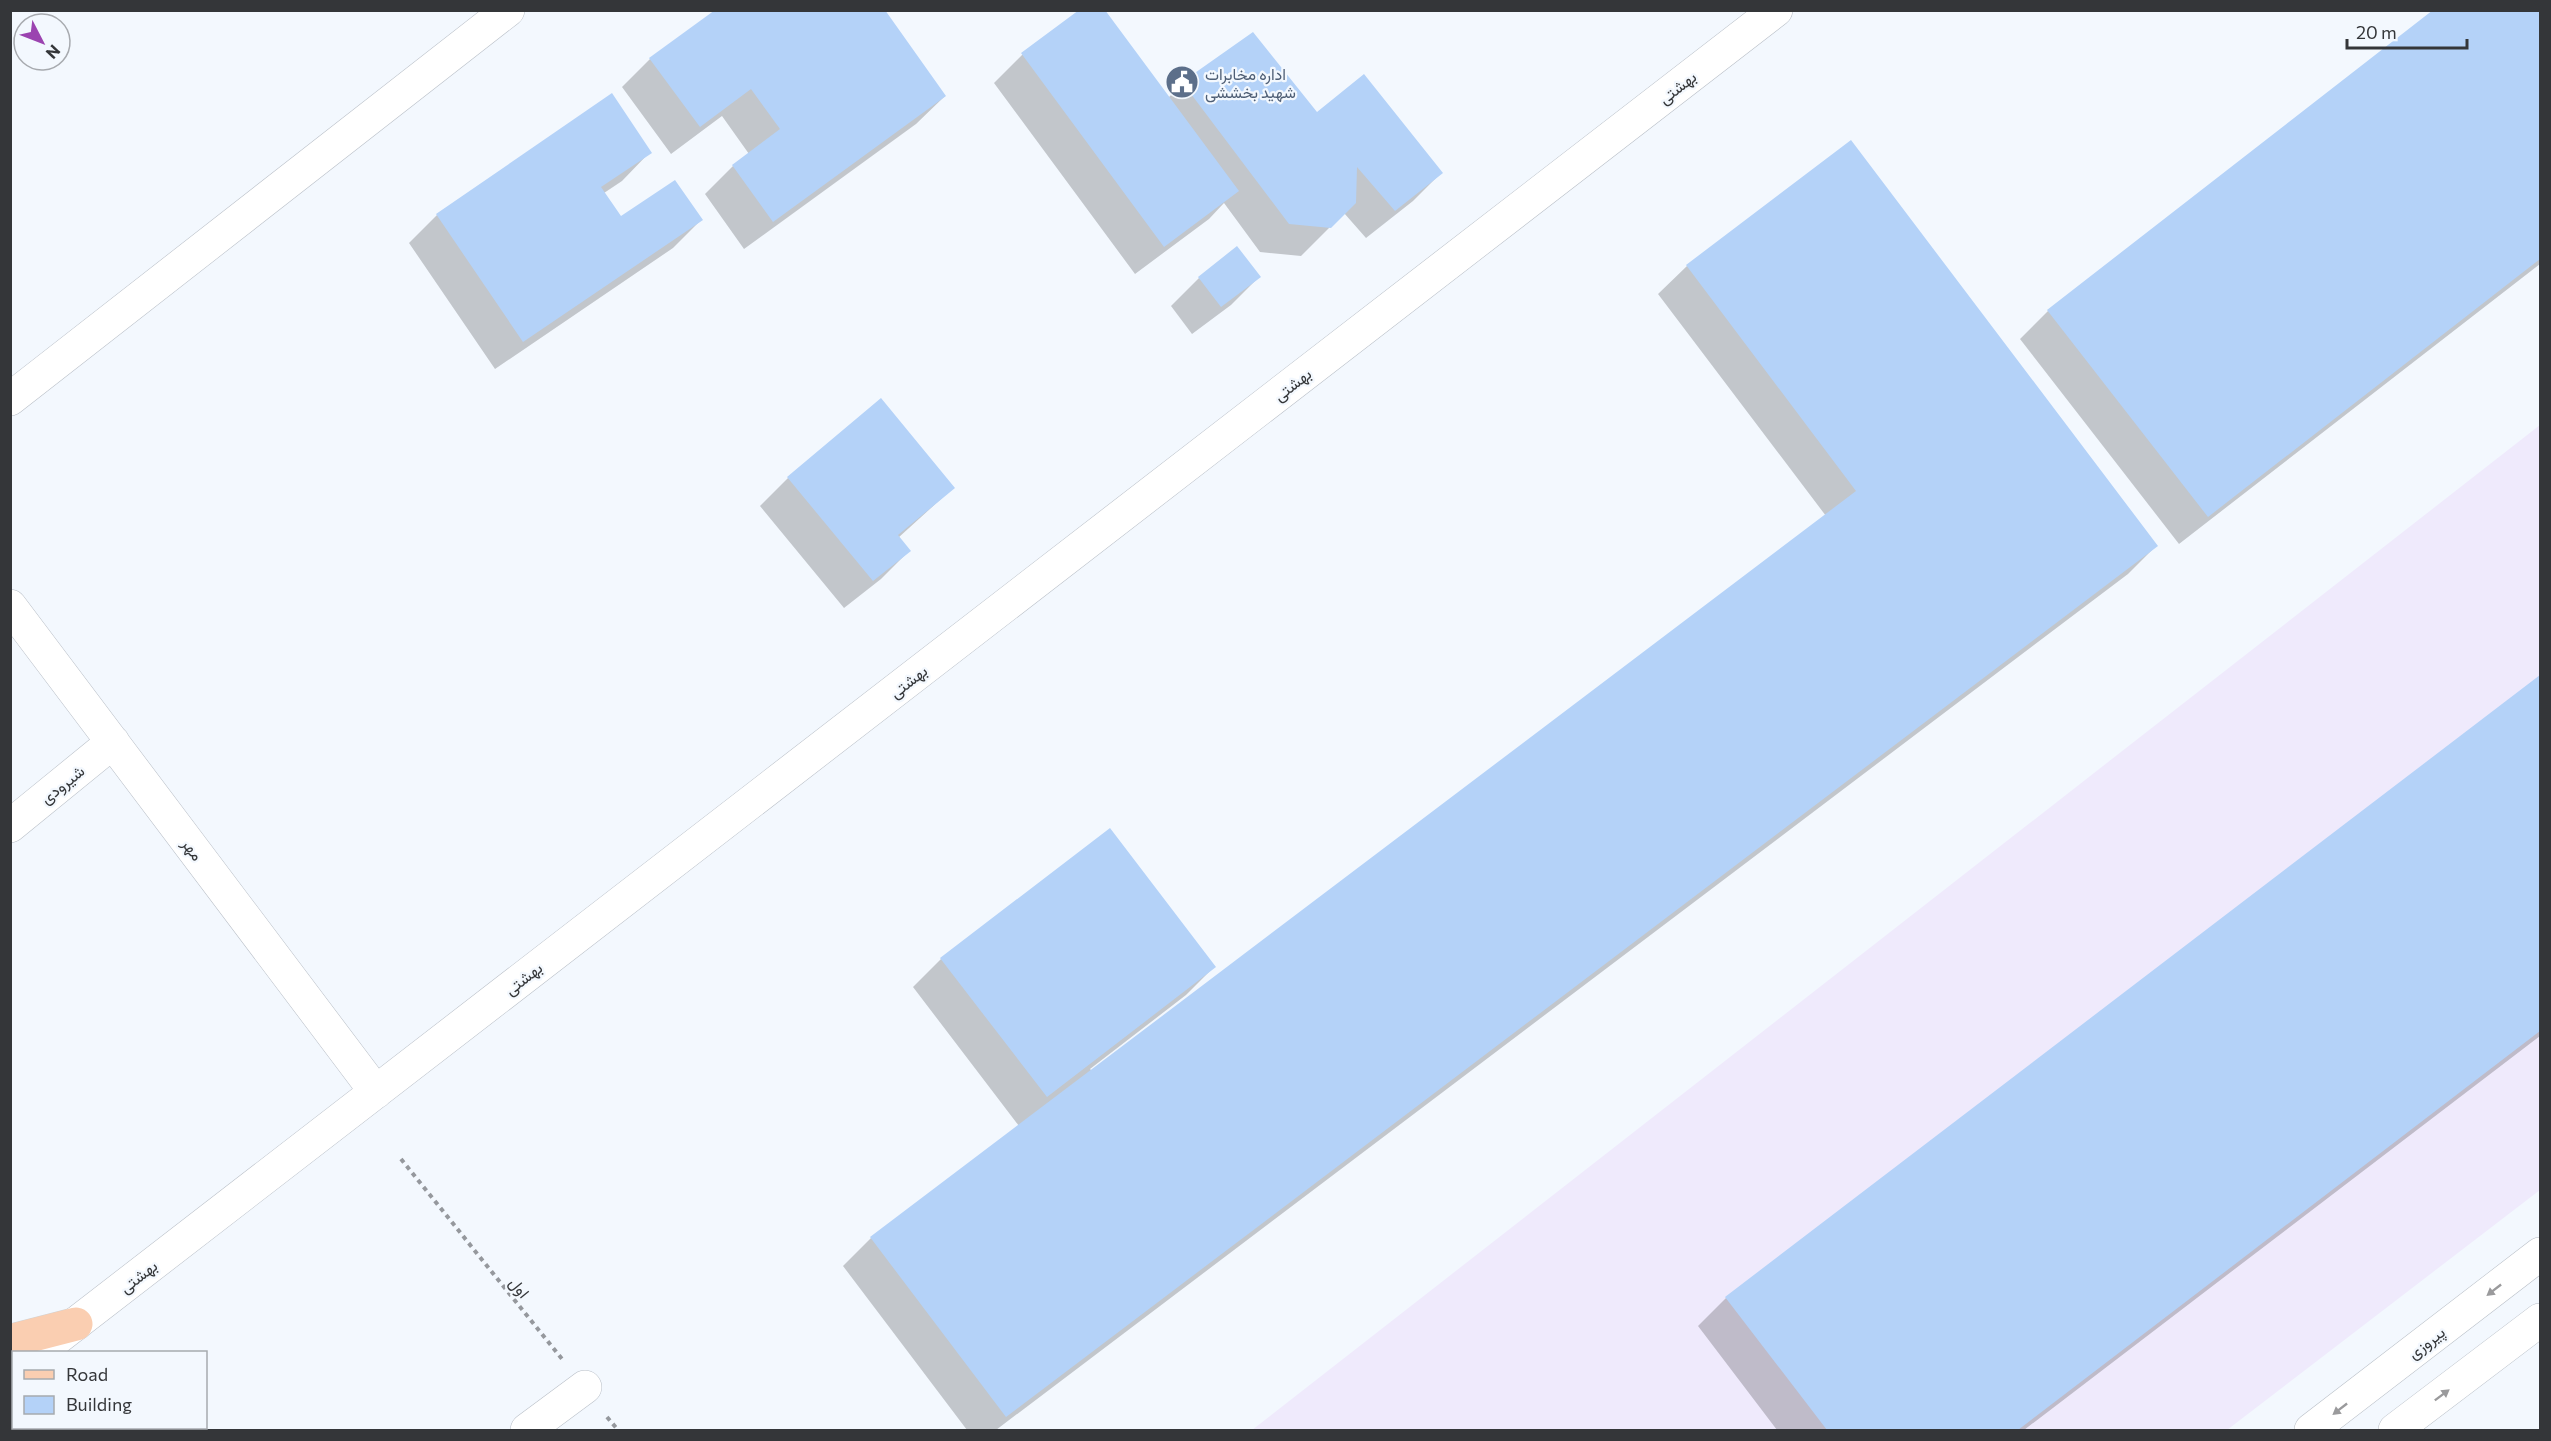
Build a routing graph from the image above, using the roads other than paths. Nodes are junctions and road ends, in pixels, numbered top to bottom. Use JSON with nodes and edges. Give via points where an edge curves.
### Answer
{"nodes":[{"id":1,"x":508,"y":10,"type":"edge"},
{"id":2,"x":1776,"y":10,"type":"edge"},
{"id":3,"x":10,"y":399,"type":"edge"},
{"id":4,"x":10,"y":606,"type":"edge"},
{"id":5,"x":113,"y":742,"type":"junction"},
{"id":6,"x":10,"y":826,"type":"edge"},
{"id":7,"x":376,"y":1092,"type":"junction"},
{"id":8,"x":2541,"y":1254,"type":"edge"},
{"id":9,"x":2541,"y":1320,"type":"edge"},
{"id":10,"x":76,"y":1324,"type":"junction"},
{"id":11,"x":10,"y":1341,"type":"edge"},
{"id":12,"x":42,"y":1351,"type":"edge"},
{"id":13,"x":585,"y":1387,"type":"road end"},
{"id":14,"x":527,"y":1431,"type":"edge"},
{"id":15,"x":2311,"y":1431,"type":"edge"},
{"id":16,"x":2395,"y":1431,"type":"edge"}],
"edges":[{"from":1,"to":3,"type":"street"},
{"from":2,"to":7,"type":"street","name":"بهشتی"},
{"from":4,"to":5,"type":"street","name":"مهر"},
{"from":5,"to":6,"type":"street","name":"شیرودی"},
{"from":5,"to":7,"type":"street","name":"مهر"},
{"from":7,"to":10,"type":"street","name":"بهشتی"},
{"from":8,"to":15,"type":"street","name":"پیروزی","one_way":true},
{"from":16,"to":9,"type":"street","one_way":true},
{"from":10,"to":11,"type":"main road"},
{"from":10,"to":12,"type":"street","name":"بهشتی"},
{"from":13,"to":14,"type":"street"}]}
